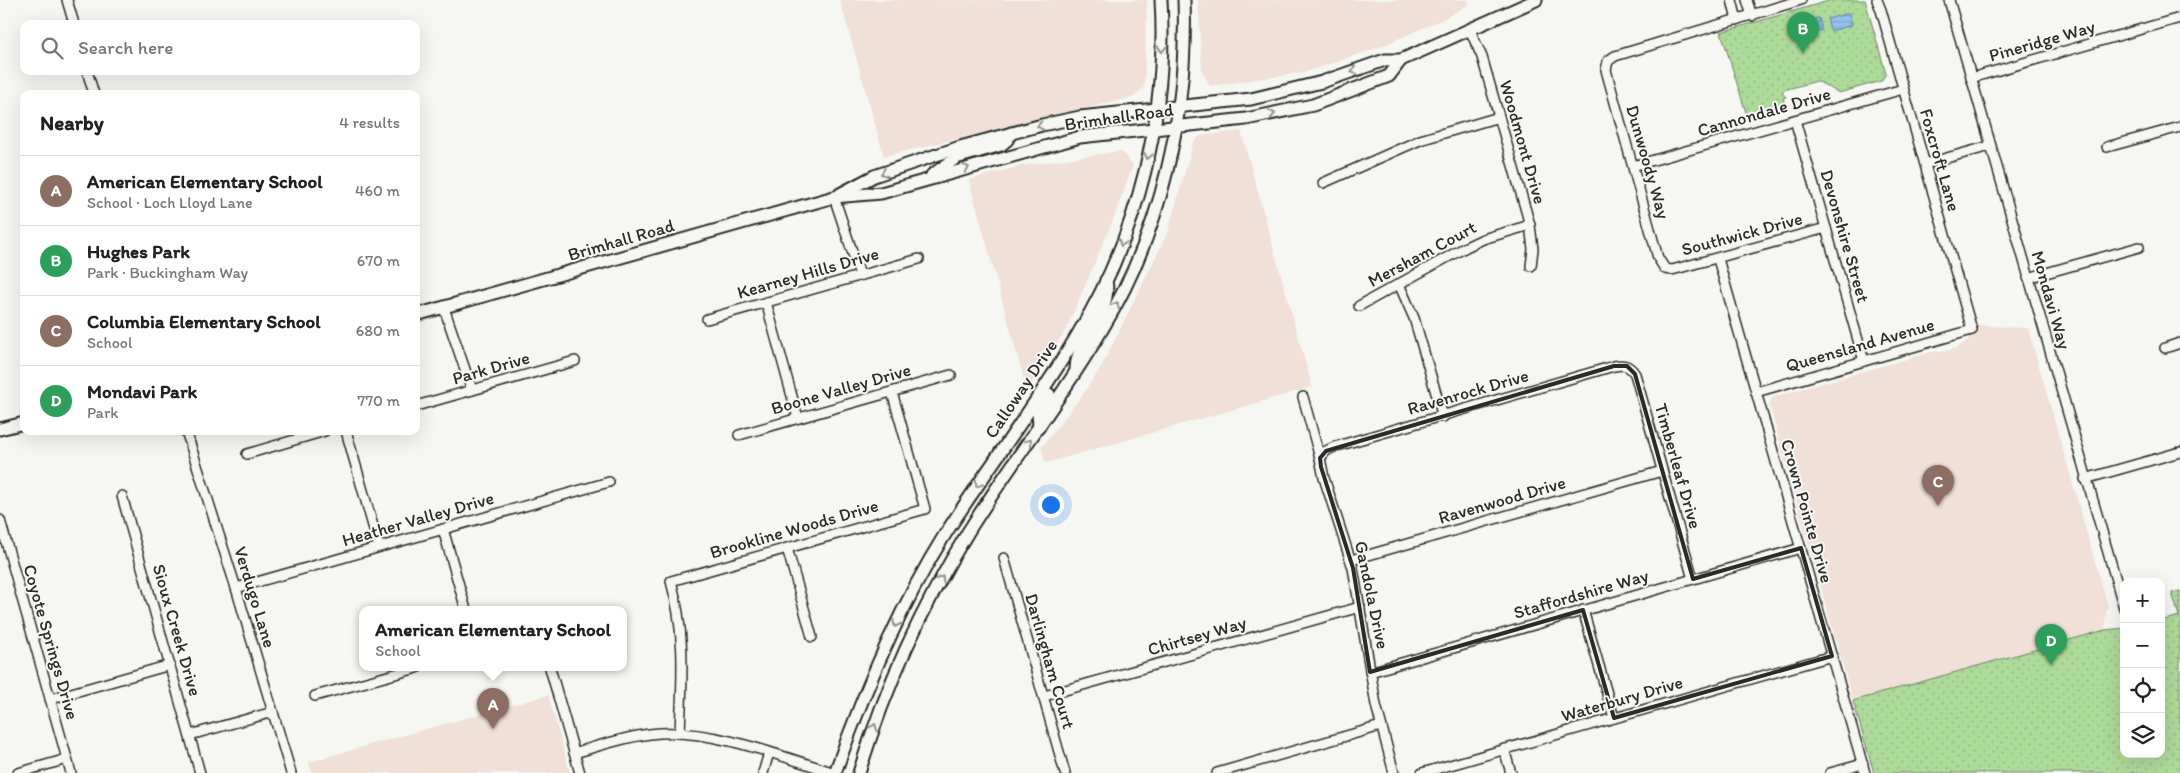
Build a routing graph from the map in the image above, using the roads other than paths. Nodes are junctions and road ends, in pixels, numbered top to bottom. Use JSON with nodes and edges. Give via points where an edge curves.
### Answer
{"nodes":[{"id":1,"x":67,"y":0,"type":"edge"},
{"id":2,"x":1161,"y":0,"type":"edge"},
{"id":3,"x":1184,"y":0,"type":"edge"},
{"id":4,"x":1536,"y":0,"type":"edge"},
{"id":5,"x":1732,"y":0,"type":"edge"},
{"id":6,"x":1747,"y":0,"type":"edge"},
{"id":7,"x":1801,"y":0,"type":"edge"},
{"id":8,"x":1877,"y":0,"type":"edge"},
{"id":9,"x":1949,"y":0,"type":"edge"},
{"id":10,"x":1752,"y":16,"type":"junction"},
{"id":11,"x":2180,"y":18,"type":"edge"},
{"id":12,"x":73,"y":20,"type":"edge"},
{"id":13,"x":1737,"y":20,"type":"junction"},
{"id":14,"x":1470,"y":30,"type":"junction"},
{"id":15,"x":1401,"y":60,"type":"junction"},
{"id":16,"x":88,"y":75,"type":"edge"},
{"id":17,"x":1971,"y":78,"type":"junction"},
{"id":18,"x":1903,"y":89,"type":"junction"},
{"id":19,"x":93,"y":90,"type":"edge"},
{"id":20,"x":1180,"y":106,"type":"junction"},
{"id":21,"x":1158,"y":108,"type":"junction"},
{"id":22,"x":1499,"y":117,"type":"junction"},
{"id":23,"x":1795,"y":120,"type":"junction"},
{"id":24,"x":1176,"y":127,"type":"junction"},
{"id":25,"x":2180,"y":127,"type":"edge"},
{"id":26,"x":1154,"y":130,"type":"junction"},
{"id":27,"x":1011,"y":132,"type":"junction"},
{"id":28,"x":1990,"y":146,"type":"junction"},
{"id":29,"x":2107,"y":147,"type":"dead end"},
{"id":30,"x":1925,"y":164,"type":"junction"},
{"id":31,"x":1634,"y":166,"type":"junction"},
{"id":32,"x":925,"y":180,"type":"junction"},
{"id":33,"x":1323,"y":183,"type":"dead end"},
{"id":34,"x":834,"y":197,"type":"junction"},
{"id":35,"x":1530,"y":225,"type":"junction"},
{"id":36,"x":1826,"y":228,"type":"junction"},
{"id":37,"x":2138,"y":247,"type":"dead end"},
{"id":38,"x":919,"y":259,"type":"dead end"},
{"id":39,"x":1718,"y":259,"type":"junction"},
{"id":40,"x":1531,"y":266,"type":"dead end"},
{"id":41,"x":1666,"y":269,"type":"joint"},
{"id":42,"x":860,"y":275,"type":"junction"},
{"id":43,"x":2028,"y":278,"type":"junction"},
{"id":44,"x":1106,"y":280,"type":"junction"},
{"id":45,"x":1399,"y":284,"type":"junction"},
{"id":46,"x":766,"y":302,"type":"junction"},
{"id":47,"x":1359,"y":306,"type":"dead end"},
{"id":48,"x":444,"y":308,"type":"junction"},
{"id":49,"x":420,"y":314,"type":"edge"},
{"id":50,"x":707,"y":318,"type":"dead end"},
{"id":51,"x":1972,"y":330,"type":"joint"},
{"id":52,"x":2180,"y":343,"type":"edge"},
{"id":53,"x":2165,"y":348,"type":"dead end"},
{"id":54,"x":1063,"y":359,"type":"junction"},
{"id":55,"x":575,"y":361,"type":"dead end"},
{"id":56,"x":1864,"y":361,"type":"junction"},
{"id":57,"x":1627,"y":366,"type":"joint"},
{"id":58,"x":1076,"y":372,"type":"junction"},
{"id":59,"x":951,"y":375,"type":"dead end"},
{"id":60,"x":472,"y":390,"type":"junction"},
{"id":61,"x":892,"y":392,"type":"junction"},
{"id":62,"x":1756,"y":392,"type":"junction"},
{"id":63,"x":1303,"y":397,"type":"dead end"},
{"id":64,"x":420,"y":405,"type":"edge"},
{"id":65,"x":1443,"y":417,"type":"junction"},
{"id":66,"x":798,"y":418,"type":"junction"},
{"id":67,"x":20,"y":423,"type":"edge"},
{"id":68,"x":1039,"y":427,"type":"junction"},
{"id":69,"x":0,"y":429,"type":"edge"},
{"id":70,"x":187,"y":435,"type":"edge"},
{"id":71,"x":312,"y":435,"type":"edge"},
{"id":72,"x":347,"y":435,"type":"edge"},
{"id":73,"x":739,"y":435,"type":"dead end"},
{"id":74,"x":2180,"y":452,"type":"edge"},
{"id":75,"x":247,"y":454,"type":"dead end"},
{"id":76,"x":1320,"y":458,"type":"junction"},
{"id":77,"x":1662,"y":471,"type":"junction"},
{"id":78,"x":2085,"y":479,"type":"junction"},
{"id":79,"x":609,"y":482,"type":"dead end"},
{"id":80,"x":122,"y":496,"type":"dead end"},
{"id":81,"x":0,"y":520,"type":"edge"},
{"id":82,"x":443,"y":529,"type":"junction"},
{"id":83,"x":379,"y":547,"type":"junction"},
{"id":84,"x":787,"y":548,"type":"junction"},
{"id":85,"x":1801,"y":548,"type":"junction"},
{"id":86,"x":1004,"y":558,"type":"dead end"},
{"id":87,"x":1351,"y":560,"type":"junction"},
{"id":88,"x":1693,"y":579,"type":"junction"},
{"id":89,"x":236,"y":588,"type":"junction"},
{"id":90,"x":2120,"y":595,"type":"edge"},
{"id":91,"x":465,"y":606,"type":"edge"},
{"id":92,"x":1360,"y":607,"type":"junction"},
{"id":93,"x":1583,"y":610,"type":"junction"},
{"id":94,"x":812,"y":637,"type":"dead end"},
{"id":95,"x":1832,"y":656,"type":"junction"},
{"id":96,"x":170,"y":665,"type":"junction"},
{"id":97,"x":406,"y":671,"type":"edge"},
{"id":98,"x":551,"y":671,"type":"edge"},
{"id":99,"x":1370,"y":672,"type":"junction"},
{"id":100,"x":315,"y":696,"type":"dead end"},
{"id":101,"x":1044,"y":696,"type":"junction"},
{"id":102,"x":50,"y":699,"type":"junction"},
{"id":103,"x":273,"y":712,"type":"junction"},
{"id":104,"x":1614,"y":718,"type":"junction"},
{"id":105,"x":1381,"y":726,"type":"junction"},
{"id":106,"x":680,"y":733,"type":"junction"},
{"id":107,"x":190,"y":735,"type":"junction"},
{"id":108,"x":1504,"y":749,"type":"junction"},
{"id":109,"x":574,"y":753,"type":"junction"},
{"id":110,"x":769,"y":753,"type":"junction"},
{"id":111,"x":68,"y":759,"type":"junction"},
{"id":112,"x":1864,"y":768,"type":"edge"},
{"id":113,"x":18,"y":773,"type":"edge"},
{"id":114,"x":71,"y":773,"type":"edge"},
{"id":115,"x":200,"y":773,"type":"edge"},
{"id":116,"x":291,"y":773,"type":"edge"},
{"id":117,"x":580,"y":773,"type":"edge"},
{"id":118,"x":763,"y":773,"type":"edge"},
{"id":119,"x":835,"y":773,"type":"edge"},
{"id":120,"x":859,"y":773,"type":"edge"},
{"id":121,"x":1065,"y":773,"type":"edge"},
{"id":122,"x":1217,"y":773,"type":"edge"},
{"id":123,"x":1394,"y":773,"type":"edge"},
{"id":124,"x":1422,"y":773,"type":"edge"},
{"id":125,"x":1511,"y":773,"type":"edge"},
{"id":126,"x":1830,"y":773,"type":"edge"}],
"edges":[{"from":1,"to":12,"type":"street"},
{"from":2,"to":21,"type":"street","name":"Calloway Drive","one_way":true,"via":[[1162,58]]},
{"from":3,"to":20,"type":"street","name":"Calloway Drive"},
{"from":4,"to":14,"type":"street","name":"Brimhall Road"},
{"from":5,"to":13,"type":"street"},
{"from":6,"to":10,"type":"street"},
{"from":7,"to":10,"type":"street"},
{"from":8,"to":18,"type":"street","name":"Foxcroft Lane"},
{"from":9,"to":17,"type":"street","name":"Mondavi Way"},
{"from":10,"to":13,"type":"street"},
{"from":11,"to":17,"type":"street","name":"Pineridge Way"},
{"from":13,"to":31,"type":"street","name":"Dunwoody Way","via":[[1623,52],[1608,61],[1608,79]]},
{"from":14,"to":15,"type":"street","name":"Brimhall Road"},
{"from":14,"to":22,"type":"street","name":"Woodmont Drive","via":[[1482,57]]},
{"from":15,"to":20,"type":"street","name":"Brimhall Road","one_way":true,"via":[[1385,60],[1322,82],[1266,96]]},
{"from":24,"to":15,"type":"street","name":"Brimhall Road","one_way":true,"via":[[1246,119],[1313,105],[1389,76]]},
{"from":16,"to":19,"type":"street"},
{"from":17,"to":28,"type":"street","name":"Mondavi Way"},
{"from":18,"to":23,"type":"street","name":"Cannondale Drive"},
{"from":18,"to":30,"type":"street","name":"Foxcroft Lane"},
{"from":20,"to":21,"type":"street","name":"Brimhall Road"},
{"from":20,"to":24,"type":"street","name":"Calloway Drive"},
{"from":21,"to":26,"type":"street","name":"Calloway Drive"},
{"from":21,"to":27,"type":"street","name":"Brimhall Road","one_way":true,"via":[[1080,117]]},
{"from":22,"to":33,"type":"street","via":[[1420,140]]},
{"from":22,"to":35,"type":"street","name":"Woodmont Drive"},
{"from":23,"to":31,"type":"street","name":"Cannondale Drive"},
{"from":23,"to":36,"type":"street","name":"Devonshire Street"},
{"from":24,"to":26,"type":"street","name":"Brimhall Road"},
{"from":58,"to":24,"type":"street","name":"Calloway Drive","one_way":true,"via":[[1104,327],[1137,261],[1162,192]]},
{"from":25,"to":29,"type":"street"},
{"from":32,"to":26,"type":"street","name":"Brimhall Road","one_way":true,"via":[[1080,137]]},
{"from":26,"to":44,"type":"street","name":"Calloway Drive","one_way":true,"via":[[1130,220]]},
{"from":27,"to":32,"type":"street","via":[[1001,145],[956,158]]},
{"from":27,"to":34,"type":"street","name":"Brimhall Road","one_way":true,"via":[[874,176]]},
{"from":28,"to":30,"type":"street"},
{"from":28,"to":43,"type":"street","name":"Mondavi Way"},
{"from":30,"to":51,"type":"street","name":"Foxcroft Lane"},
{"from":31,"to":41,"type":"street","name":"Dunwoody Way","via":[[1658,258]]},
{"from":32,"to":34,"type":"street","name":"Brimhall Road","via":[[881,193]]},
{"from":34,"to":42,"type":"street"},
{"from":34,"to":48,"type":"street","name":"Brimhall Road"},
{"from":35,"to":40,"type":"street","name":"Woodmont Drive"},
{"from":35,"to":45,"type":"street","name":"Mersham Court","via":[[1483,239]]},
{"from":36,"to":39,"type":"street","name":"Southwick Drive"},
{"from":36,"to":56,"type":"street","name":"Devonshire Street"},
{"from":37,"to":43,"type":"street"},
{"from":38,"to":42,"type":"street","name":"Kearney Hills Drive"},
{"from":39,"to":41,"type":"street","name":"Southwick Drive"},
{"from":39,"to":62,"type":"street","name":"Crown Pointe Drive"},
{"from":42,"to":46,"type":"street","name":"Kearney Hills Drive"},
{"from":43,"to":78,"type":"street","name":"Mondavi Way"},
{"from":44,"to":54,"type":"street","name":"Calloway Drive"},
{"from":44,"to":58,"type":"street","via":[[1108,296],[1078,354]]},
{"from":45,"to":47,"type":"street","name":"Mersham Court"},
{"from":45,"to":65,"type":"street","via":[[1414,318]]},
{"from":46,"to":50,"type":"street","name":"Kearney Hills Drive"},
{"from":46,"to":66,"type":"street"},
{"from":48,"to":49,"type":"street","name":"Brimhall Road"},
{"from":48,"to":60,"type":"street"},
{"from":51,"to":56,"type":"street","name":"Queensland Avenue"},
{"from":52,"to":53,"type":"street"},
{"from":54,"to":68,"type":"street","via":[[1061,376],[1038,412]]},
{"from":54,"to":119,"type":"street","name":"Calloway Drive","one_way":true,"via":[[925,570],[866,688]]},
{"from":55,"to":60,"type":"street","name":"Park Drive"},
{"from":56,"to":62,"type":"street","name":"Queensland Avenue"},
{"from":57,"to":65,"type":"street","name":"Ravenrock Drive","via":[[1614,366]]},
{"from":57,"to":77,"type":"street","name":"Timberleaf Drive","via":[[1635,374]]},
{"from":58,"to":68,"type":"street","name":"Calloway Drive"},
{"from":59,"to":61,"type":"street","name":"Boone Valley Drive"},
{"from":60,"to":64,"type":"street","name":"Park Drive"},
{"from":61,"to":66,"type":"street","name":"Boone Valley Drive"},
{"from":61,"to":84,"type":"street","name":"Brookline Woods Drive","via":[[925,509]]},
{"from":62,"to":85,"type":"street","name":"Crown Pointe Drive"},
{"from":63,"to":76,"type":"street","name":"Gandola Drive"},
{"from":65,"to":76,"type":"street","name":"Ravenrock Drive","via":[[1334,447]]},
{"from":66,"to":73,"type":"street","name":"Boone Valley Drive"},
{"from":67,"to":69,"type":"street"},
{"from":120,"to":68,"type":"street","name":"Calloway Drive","one_way":true,"via":[[891,684],[931,598],[973,524]]},
{"from":70,"to":89,"type":"street","name":"Verdugo Lane"},
{"from":71,"to":75,"type":"street"},
{"from":72,"to":83,"type":"street"},
{"from":74,"to":78,"type":"street"},
{"from":76,"to":87,"type":"street","name":"Gandola Drive"},
{"from":77,"to":87,"type":"street","name":"Ravenwood Drive"},
{"from":77,"to":88,"type":"street","name":"Timberleaf Drive"},
{"from":78,"to":90,"type":"street","name":"Mondavi Way"},
{"from":79,"to":82,"type":"street","name":"Heather Valley Drive"},
{"from":80,"to":96,"type":"street","name":"Sioux Creek Drive"},
{"from":81,"to":102,"type":"street","name":"Coyote Springs Drive"},
{"from":82,"to":83,"type":"street","name":"Heather Valley Drive"},
{"from":82,"to":91,"type":"street"},
{"from":83,"to":89,"type":"street","name":"Heather Valley Drive"},
{"from":84,"to":94,"type":"street"},
{"from":84,"to":106,"type":"street","name":"Brookline Woods Drive","via":[[671,581],[682,637]]},
{"from":85,"to":88,"type":"street","name":"Staffordshire Way"},
{"from":85,"to":95,"type":"street","name":"Crown Pointe Drive"},
{"from":86,"to":101,"type":"street","name":"Darlingham Court"},
{"from":87,"to":92,"type":"street","name":"Gandola Drive"},
{"from":88,"to":93,"type":"street","name":"Staffordshire Way"},
{"from":89,"to":103,"type":"street","name":"Verdugo Lane"},
{"from":92,"to":99,"type":"street","name":"Gandola Drive"},
{"from":92,"to":101,"type":"street","name":"Chirtsey Way"},
{"from":93,"to":99,"type":"street","name":"Staffordshire Way"},
{"from":93,"to":104,"type":"street"},
{"from":95,"to":104,"type":"street","name":"Waterbury Drive"},
{"from":95,"to":112,"type":"street","name":"Crown Pointe Drive"},
{"from":96,"to":102,"type":"street"},
{"from":96,"to":107,"type":"street","name":"Sioux Creek Drive"},
{"from":97,"to":100,"type":"street"},
{"from":98,"to":109,"type":"street"},
{"from":99,"to":105,"type":"street","name":"Gandola Drive"},
{"from":101,"to":121,"type":"street","name":"Darlingham Court"},
{"from":102,"to":111,"type":"street","name":"Coyote Springs Drive"},
{"from":103,"to":107,"type":"street"},
{"from":103,"to":116,"type":"street","name":"Verdugo Lane"},
{"from":104,"to":108,"type":"street","name":"Waterbury Drive"},
{"from":105,"to":122,"type":"street"},
{"from":105,"to":123,"type":"street","name":"Gandola Drive"},
{"from":106,"to":109,"type":"street","via":[[638,736]]},
{"from":106,"to":110,"type":"street","via":[[706,736]]},
{"from":107,"to":115,"type":"street","name":"Sioux Creek Drive"},
{"from":108,"to":124,"type":"street","name":"Waterbury Drive"},
{"from":108,"to":125,"type":"street"},
{"from":109,"to":117,"type":"street"},
{"from":110,"to":118,"type":"street"},
{"from":110,"to":119,"type":"street"},
{"from":111,"to":113,"type":"street"},
{"from":111,"to":114,"type":"street","name":"Coyote Springs Drive"},
{"from":112,"to":126,"type":"street"}]}
